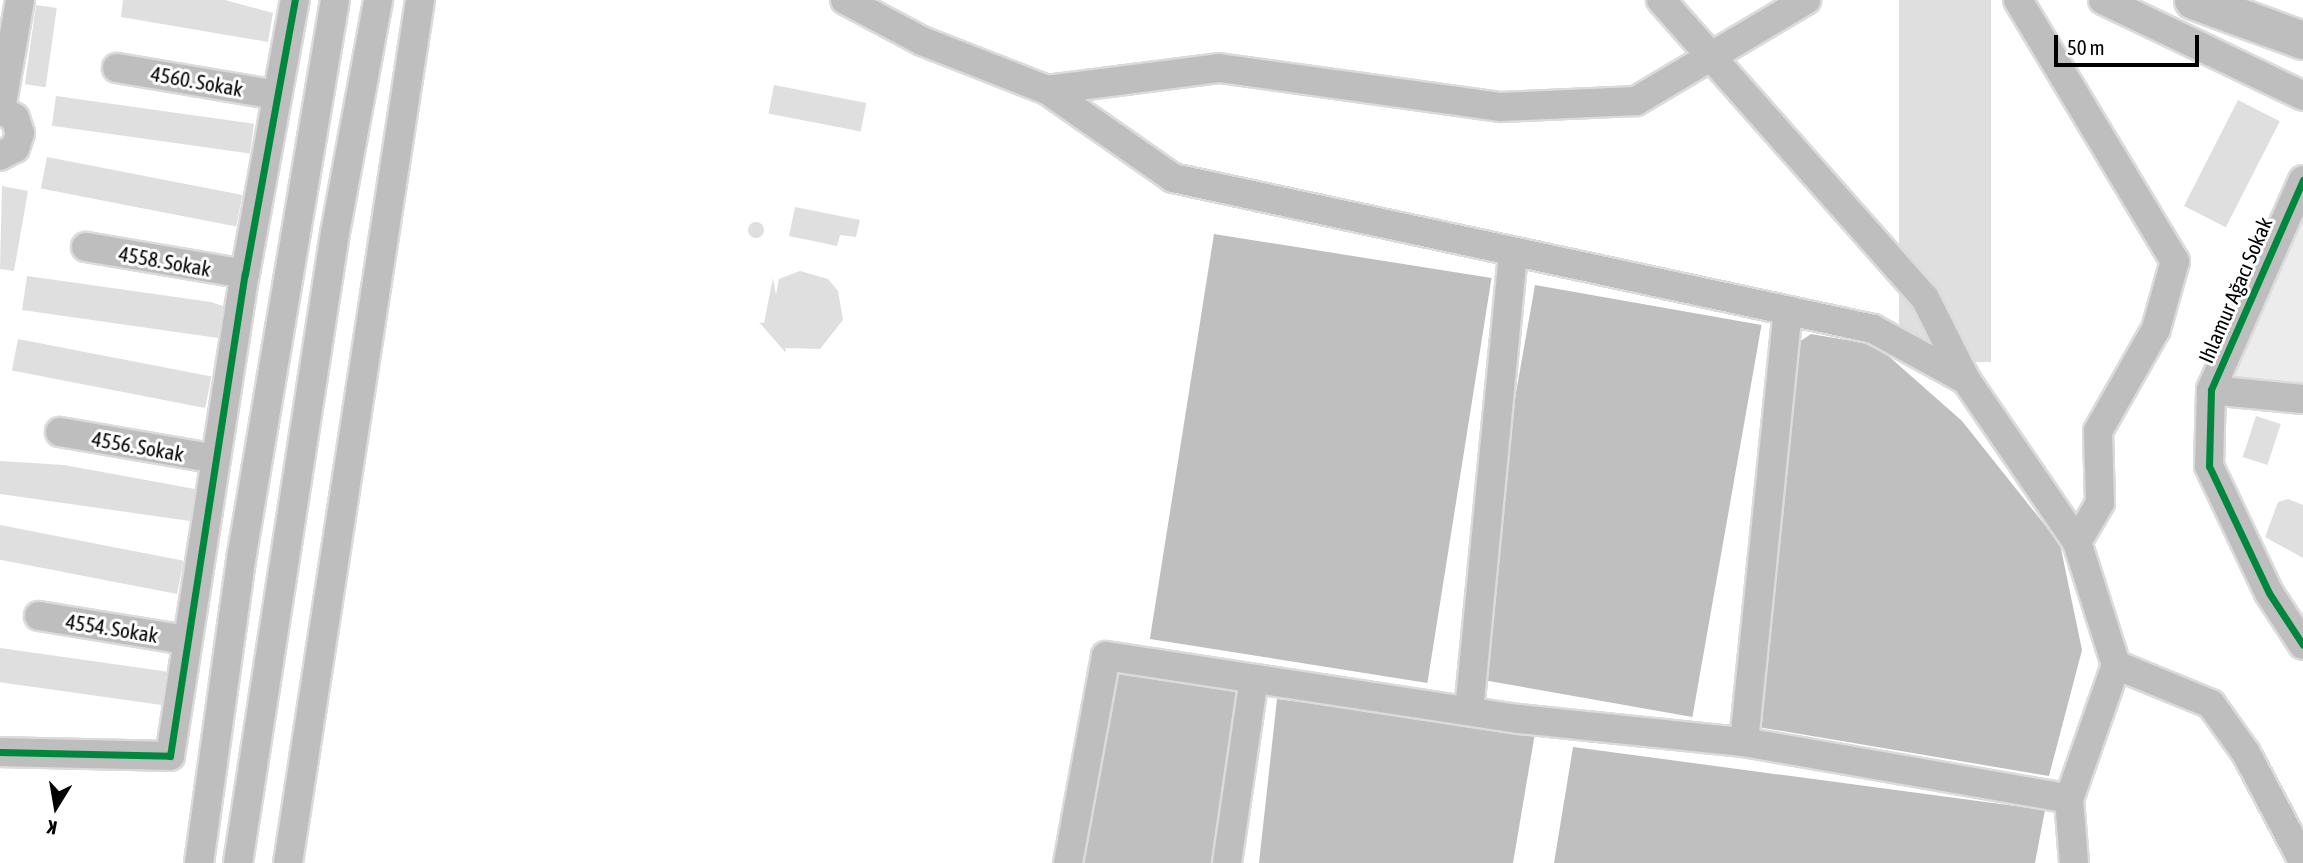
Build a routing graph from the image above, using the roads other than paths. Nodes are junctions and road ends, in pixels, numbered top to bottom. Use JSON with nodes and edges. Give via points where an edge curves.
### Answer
{"nodes":[{"id":1,"x":20,"y":0,"type":"edge"},
{"id":2,"x":296,"y":0,"type":"edge"},
{"id":3,"x":335,"y":0,"type":"edge"},
{"id":4,"x":378,"y":0,"type":"edge"},
{"id":5,"x":421,"y":0,"type":"edge"},
{"id":6,"x":845,"y":0,"type":"edge"},
{"id":7,"x":1661,"y":0,"type":"edge"},
{"id":8,"x":1806,"y":0,"type":"edge"},
{"id":9,"x":2018,"y":0,"type":"edge"},
{"id":10,"x":2103,"y":0,"type":"edge"},
{"id":11,"x":2193,"y":0,"type":"edge"},
{"id":12,"x":2243,"y":0,"type":"edge"},
{"id":13,"x":2303,"y":22,"type":"edge"},
{"id":14,"x":2303,"y":40,"type":"edge"},
{"id":15,"x":1715,"y":56,"type":"junction"},
{"id":16,"x":117,"y":68,"type":"dead end"},
{"id":17,"x":1047,"y":90,"type":"junction"},
{"id":18,"x":277,"y":95,"type":"junction"},
{"id":19,"x":2303,"y":96,"type":"edge"},
{"id":20,"x":0,"y":109,"type":"edge"},
{"id":21,"x":0,"y":156,"type":"edge"},
{"id":22,"x":2303,"y":180,"type":"edge"},
{"id":23,"x":86,"y":247,"type":"dead end"},
{"id":24,"x":1513,"y":254,"type":"junction"},
{"id":25,"x":245,"y":274,"type":"junction"},
{"id":26,"x":1788,"y":311,"type":"junction"},
{"id":27,"x":1966,"y":380,"type":"junction"},
{"id":28,"x":2211,"y":390,"type":"junction"},
{"id":29,"x":2303,"y":399,"type":"edge"},
{"id":30,"x":60,"y":432,"type":"dead end"},
{"id":31,"x":216,"y":459,"type":"junction"},
{"id":32,"x":2077,"y":542,"type":"junction"},
{"id":33,"x":39,"y":616,"type":"dead end"},
{"id":34,"x":185,"y":640,"type":"junction"},
{"id":35,"x":2303,"y":645,"type":"edge"},
{"id":36,"x":2116,"y":665,"type":"junction"},
{"id":37,"x":1254,"y":679,"type":"junction"},
{"id":38,"x":1469,"y":711,"type":"junction"},
{"id":39,"x":1744,"y":742,"type":"junction"},
{"id":40,"x":0,"y":752,"type":"edge"},
{"id":41,"x":2069,"y":799,"type":"junction"},
{"id":42,"x":2303,"y":861,"type":"edge"},
{"id":43,"x":199,"y":863,"type":"edge"},
{"id":44,"x":238,"y":863,"type":"edge"},
{"id":45,"x":288,"y":863,"type":"edge"},
{"id":46,"x":1068,"y":863,"type":"edge"},
{"id":47,"x":1227,"y":863,"type":"edge"},
{"id":48,"x":2074,"y":863,"type":"edge"}],
"edges":[{"from":1,"to":20,"type":"street"},
{"from":2,"to":18,"type":"street"},
{"from":3,"to":43,"type":"street","via":[[242,554]]},
{"from":4,"to":44,"type":"street","via":[[335,233]]},
{"from":5,"to":45,"type":"street"},
{"from":6,"to":17,"type":"street","via":[[922,41]]},
{"from":7,"to":15,"type":"street"},
{"from":8,"to":15,"type":"street"},
{"from":9,"to":32,"type":"street","via":[[2175,261],[2157,329],[2098,431],[2099,503]]},
{"from":10,"to":19,"type":"street"},
{"from":11,"to":14,"type":"main road"},
{"from":12,"to":13,"type":"main road"},
{"from":15,"to":17,"type":"street","via":[[1636,101],[1501,107],[1219,68]]},
{"from":15,"to":27,"type":"street","via":[[1925,298]]},
{"from":16,"to":18,"type":"street","name":"4560. Sokak"},
{"from":17,"to":24,"type":"street","via":[[1173,178]]},
{"from":18,"to":25,"type":"street"},
{"from":20,"to":21,"type":"street","via":[[15,118],[20,133],[15,148]]},
{"from":22,"to":28,"type":"street","name":"Ihlamur Ağacı Sokak"},
{"from":23,"to":25,"type":"street","name":"4558. Sokak"},
{"from":24,"to":26,"type":"street"},
{"from":24,"to":38,"type":"street"},
{"from":25,"to":31,"type":"street"},
{"from":26,"to":27,"type":"street","via":[[1873,330]]},
{"from":26,"to":39,"type":"street"},
{"from":27,"to":32,"type":"street"},
{"from":28,"to":29,"type":"street"},
{"from":28,"to":35,"type":"street","name":"Ihlamur Ağacı Sokak","via":[[2209,466],[2269,593]]},
{"from":30,"to":31,"type":"street","name":"4556. Sokak"},
{"from":31,"to":34,"type":"street"},
{"from":32,"to":36,"type":"street"},
{"from":33,"to":34,"type":"street","name":"4554. Sokak"},
{"from":34,"to":40,"type":"street","via":[[170,756]]},
{"from":36,"to":41,"type":"street"},
{"from":36,"to":42,"type":"street","via":[[2211,704],[2246,753]]},
{"from":37,"to":38,"type":"street"},
{"from":37,"to":46,"type":"street","via":[[1106,656]]},
{"from":37,"to":47,"type":"street"},
{"from":38,"to":39,"type":"street"},
{"from":39,"to":41,"type":"street"},
{"from":41,"to":48,"type":"street"}]}
